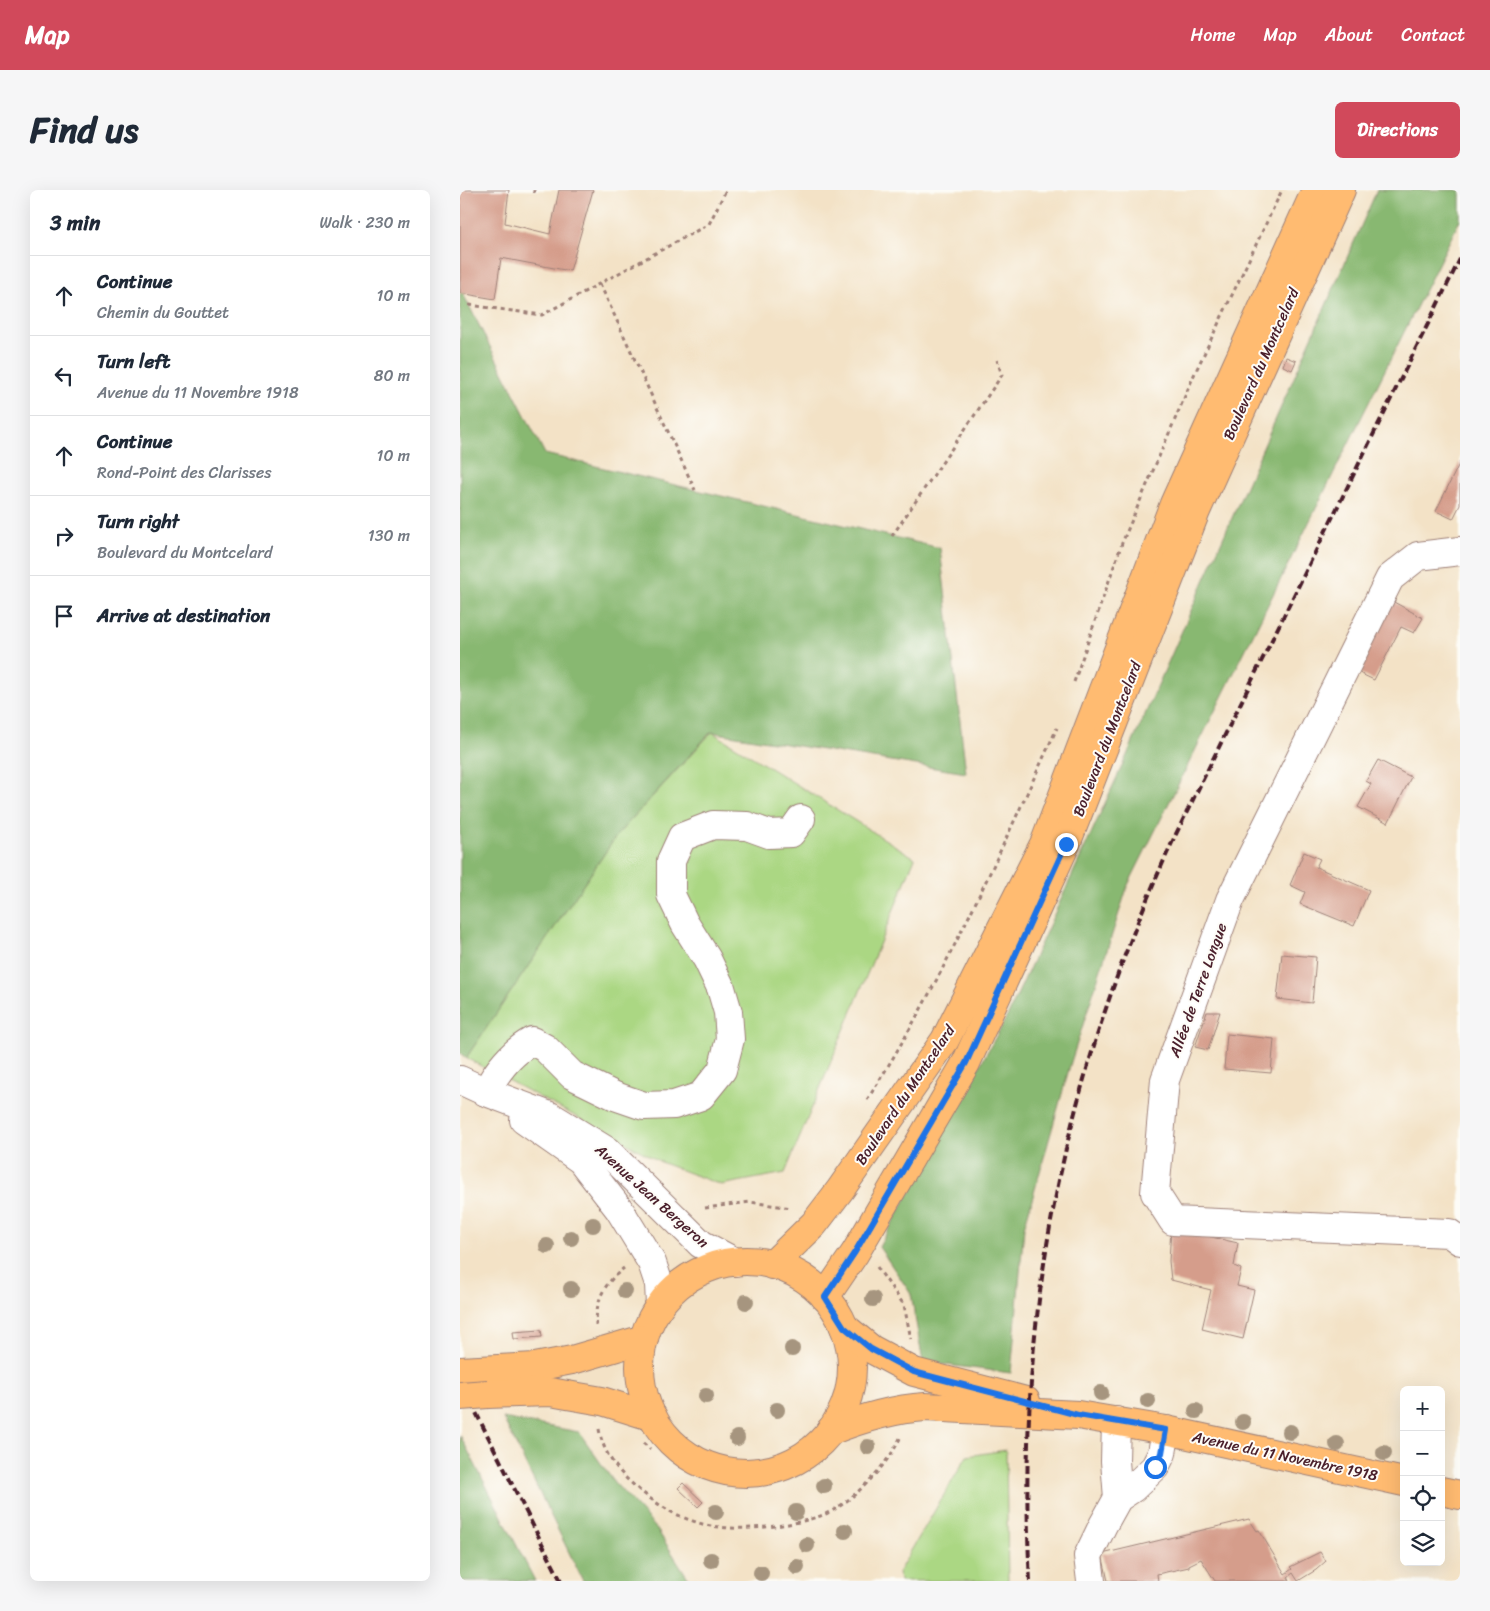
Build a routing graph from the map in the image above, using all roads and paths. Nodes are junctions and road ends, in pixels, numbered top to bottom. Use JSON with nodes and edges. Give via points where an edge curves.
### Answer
{"nodes":[{"id":1,"x":726,"y":190,"type":"edge"},
{"id":2,"x":1282,"y":190,"type":"edge"},
{"id":3,"x":1316,"y":190,"type":"edge"},
{"id":4,"x":1341,"y":190,"type":"edge"},
{"id":5,"x":600,"y":284,"type":"junction"},
{"id":6,"x":469,"y":305,"type":"dead end"},
{"id":7,"x":997,"y":360,"type":"dead end"},
{"id":8,"x":695,"y":490,"type":"dead end"},
{"id":9,"x":892,"y":536,"type":"dead end"},
{"id":10,"x":1460,"y":551,"type":"edge"},
{"id":11,"x":1072,"y":688,"type":"dead end"},
{"id":12,"x":1059,"y":723,"type":"dead end"},
{"id":13,"x":802,"y":819,"type":"dead end"},
{"id":14,"x":460,"y":1080,"type":"edge"},
{"id":15,"x":486,"y":1092,"type":"junction"},
{"id":16,"x":861,"y":1108,"type":"dead end"},
{"id":17,"x":796,"y":1200,"type":"dead end"},
{"id":18,"x":790,"y":1207,"type":"junction"},
{"id":19,"x":696,"y":1211,"type":"dead end"},
{"id":20,"x":798,"y":1213,"type":"dead end"},
{"id":21,"x":1460,"y":1240,"type":"edge"},
{"id":22,"x":735,"y":1262,"type":"junction"},
{"id":23,"x":870,"y":1263,"type":"dead end"},
{"id":24,"x":772,"y":1265,"type":"junction"},
{"id":25,"x":626,"y":1267,"type":"dead end"},
{"id":26,"x":825,"y":1297,"type":"junction"},
{"id":27,"x":660,"y":1305,"type":"junction"},
{"id":28,"x":844,"y":1327,"type":"junction"},
{"id":29,"x":597,"y":1332,"type":"dead end"},
{"id":30,"x":644,"y":1339,"type":"junction"},
{"id":31,"x":912,"y":1340,"type":"dead end"},
{"id":32,"x":476,"y":1379,"type":"edge"},
{"id":33,"x":460,"y":1396,"type":"edge"},
{"id":34,"x":1078,"y":1415,"type":"junction"},
{"id":35,"x":653,"y":1417,"type":"junction"},
{"id":36,"x":1116,"y":1421,"type":"junction"},
{"id":37,"x":600,"y":1422,"type":"dead end"},
{"id":38,"x":1166,"y":1430,"type":"junction"},
{"id":39,"x":830,"y":1432,"type":"junction"},
{"id":40,"x":901,"y":1433,"type":"dead end"},
{"id":41,"x":1400,"y":1481,"type":"edge"},
{"id":42,"x":1445,"y":1491,"type":"edge"},
{"id":43,"x":1460,"y":1495,"type":"edge"},
{"id":44,"x":1118,"y":1498,"type":"junction"},
{"id":45,"x":1091,"y":1581,"type":"edge"}],
"edges":[{"from":1,"to":5,"type":"path","via":[[709,224]]},
{"from":2,"to":11,"type":"path","via":[[1194,375],[1122,543]]},
{"from":3,"to":24,"type":"main road","name":"Boulevard du Montcelard","via":[[1174,504],[1045,842],[945,1040],[814,1224]]},
{"from":4,"to":26,"type":"main road","name":"Boulevard du Montcelard","via":[[1196,511],[1066,844],[966,1063]]},
{"from":5,"to":6,"type":"path","via":[[542,315]]},
{"from":5,"to":8,"type":"path"},
{"from":7,"to":9,"type":"path","via":[[1002,375]]},
{"from":10,"to":21,"type":"street","name":"Allée de Terre Longue","via":[[1418,556],[1390,578],[1230,900],[1165,1080],[1154,1193],[1173,1221],[1450,1233]]},
{"from":12,"to":16,"type":"path","via":[[975,907],[887,1069]]},
{"from":13,"to":15,"type":"street","via":[[791,833],[769,834],[747,826],[713,825],[682,837],[671,861],[671,895],[707,959],[728,1012],[730,1039],[722,1070],[701,1096],[674,1106],[644,1106],[572,1075],[545,1048],[532,1041],[494,1076]]},
{"from":14,"to":15,"type":"street","name":"Avenue Jean Bergeron"},
{"from":15,"to":22,"type":"street","name":"Avenue Jean Bergeron","via":[[550,1116],[607,1151],[701,1244]]},
{"from":15,"to":27,"type":"street","name":"Avenue Jean Bergeron","via":[[581,1160],[619,1209],[652,1263],[659,1284]]},
{"from":17,"to":18,"type":"path"},
{"from":18,"to":19,"type":"path","via":[[750,1202]]},
{"from":18,"to":20,"type":"path"},
{"from":22,"to":24,"type":"main road"},
{"from":22,"to":27,"type":"main road","via":[[691,1277]]},
{"from":23,"to":31,"type":"path","via":[[881,1270],[904,1305]]},
{"from":24,"to":26,"type":"main road","via":[[801,1277]]},
{"from":25,"to":29,"type":"path","via":[[610,1279],[596,1305]]},
{"from":26,"to":28,"type":"main road"},
{"from":27,"to":30,"type":"main road"},
{"from":28,"to":34,"type":"main road","name":"Avenue du 11 Novembre 1918","via":[[871,1349],[914,1372]]},
{"from":28,"to":39,"type":"main road","via":[[852,1363],[851,1381],[840,1416]]},
{"from":30,"to":32,"type":"main road","via":[[572,1360]]},
{"from":30,"to":35,"type":"main road","via":[[640,1379]]},
{"from":32,"to":33,"type":"main road","bridge":true},
{"from":32,"to":35,"type":"main road","via":[[602,1401]]},
{"from":34,"to":36,"type":"main road","name":"Avenue du 11 Novembre 1918"},
{"from":34,"to":39,"type":"main road","name":"Avenue du 11 Novembre 1918","via":[[908,1408],[852,1422]]},
{"from":35,"to":39,"type":"main road","via":[[674,1445],[697,1461],[738,1473],[786,1465],[816,1447]]},
{"from":36,"to":38,"type":"main road","name":"Avenue du 11 Novembre 1918"},
{"from":36,"to":44,"type":"street","via":[[1114,1461]]},
{"from":37,"to":40,"type":"path","via":[[601,1438],[608,1455],[623,1476],[657,1505],[697,1523],[740,1528],[784,1525],[825,1514],[860,1490],[894,1451]]},
{"from":38,"to":41,"type":"main road","name":"Avenue du 11 Novembre 1918"},
{"from":38,"to":44,"type":"street","via":[[1162,1453],[1155,1467]]},
{"from":42,"to":43,"type":"main road"},
{"from":44,"to":45,"type":"street","via":[[1088,1556]]}]}
